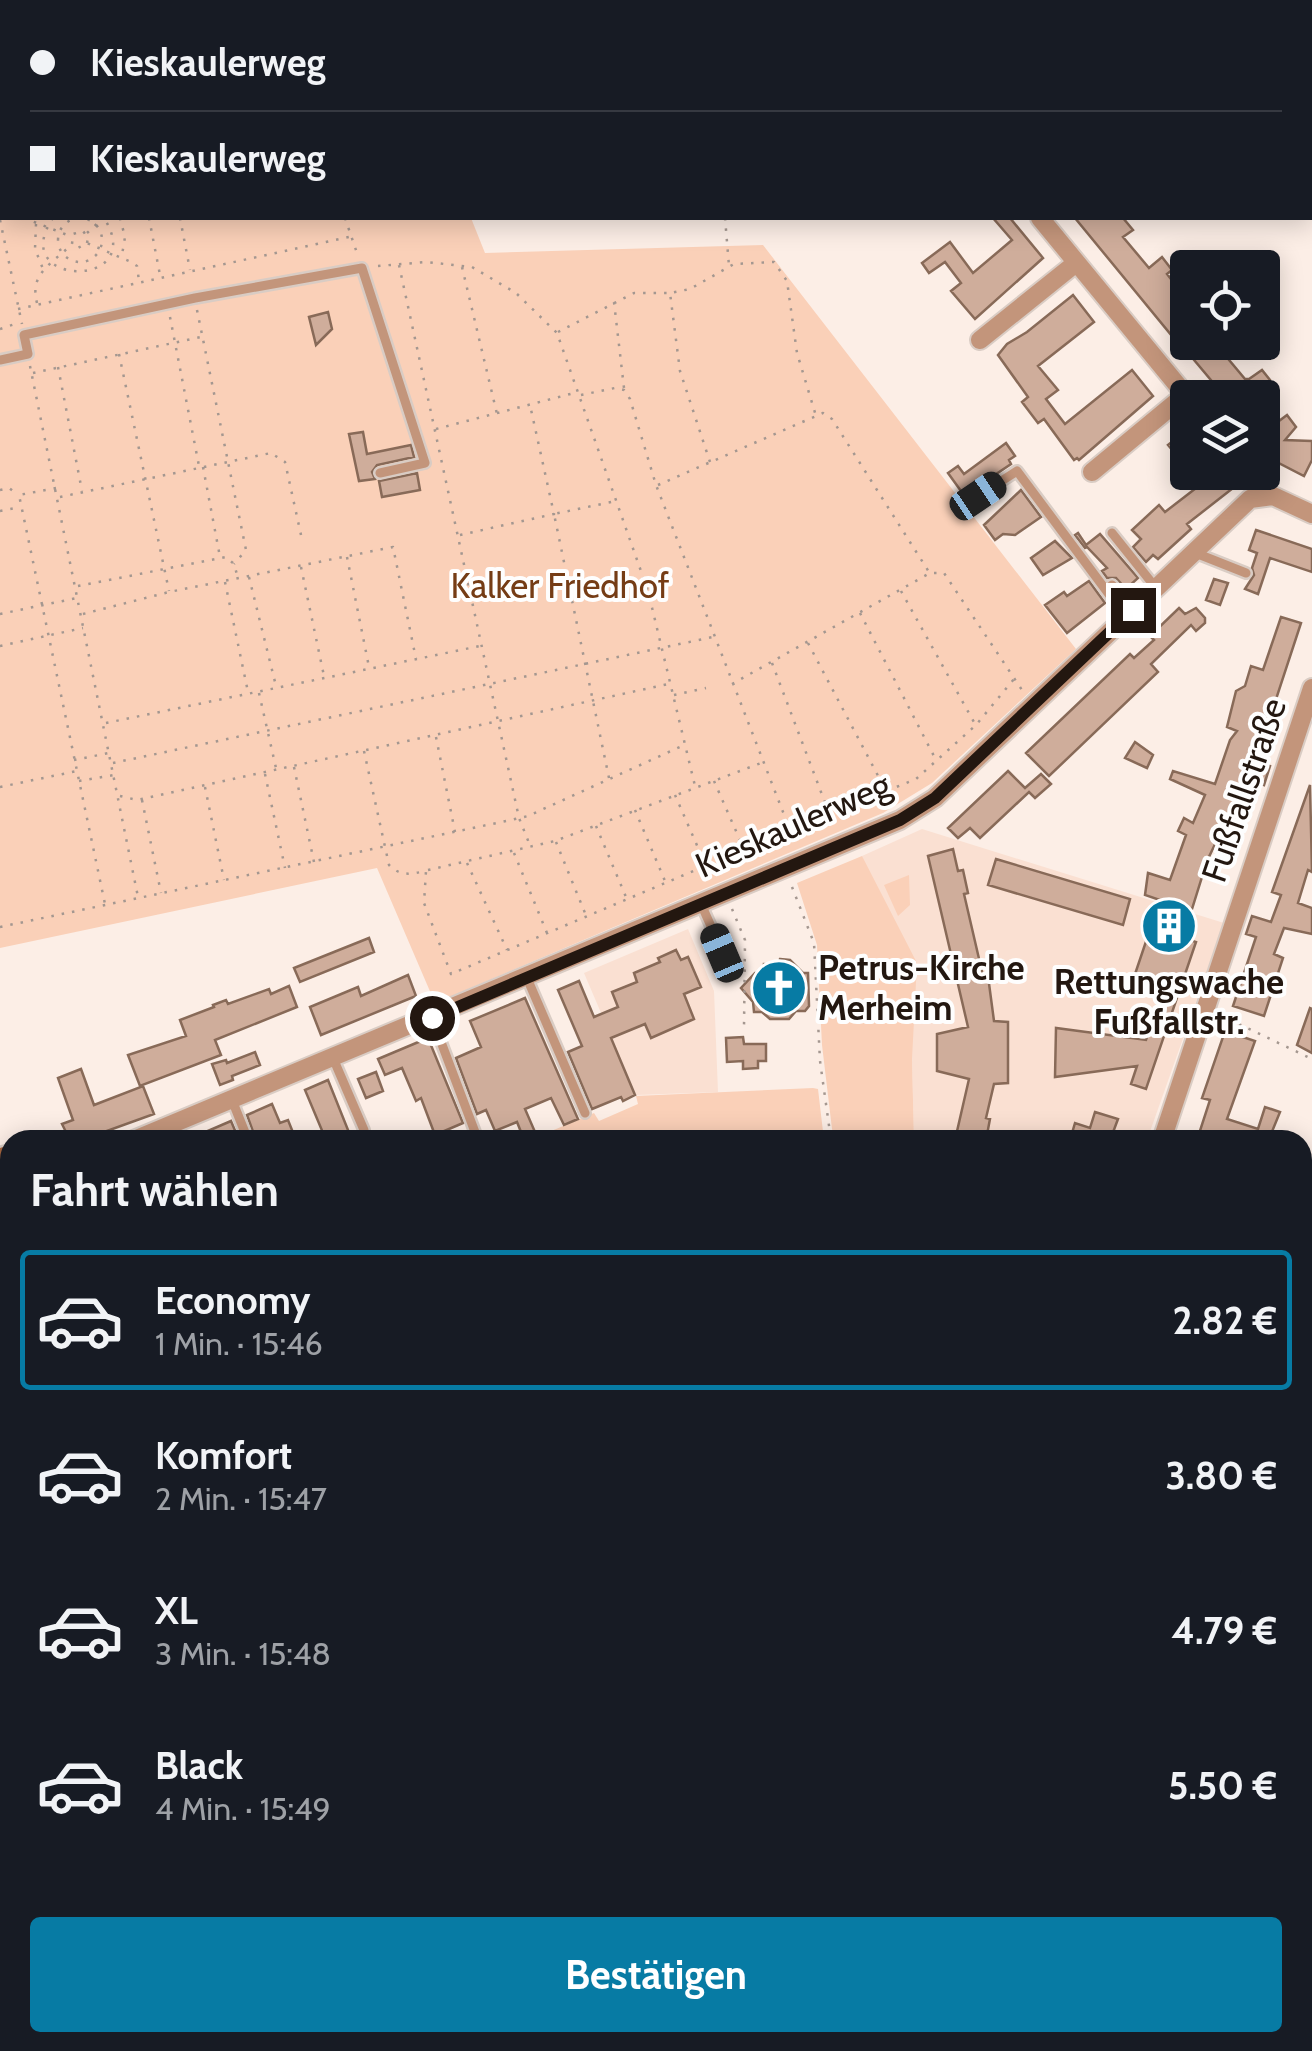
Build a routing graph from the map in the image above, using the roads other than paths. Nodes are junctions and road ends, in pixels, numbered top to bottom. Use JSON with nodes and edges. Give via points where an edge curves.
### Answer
{"nodes":[{"id":1,"x":1042,"y":220,"type":"edge"},
{"id":2,"x":1076,"y":263,"type":"junction"},
{"id":3,"x":980,"y":340,"type":"dead end"},
{"id":4,"x":0,"y":360,"type":"edge"},
{"id":5,"x":1173,"y":380,"type":"edge"},
{"id":6,"x":1170,"y":409,"type":"edge"},
{"id":7,"x":1092,"y":472,"type":"dead end"},
{"id":8,"x":380,"y":473,"type":"dead end"},
{"id":9,"x":1258,"y":490,"type":"edge"},
{"id":10,"x":978,"y":496,"type":"dead end"},
{"id":11,"x":1262,"y":496,"type":"junction"},
{"id":12,"x":1312,"y":514,"type":"edge"},
{"id":13,"x":1112,"y":533,"type":"dead end"},
{"id":14,"x":1193,"y":552,"type":"junction"},
{"id":15,"x":1246,"y":573,"type":"dead end"},
{"id":16,"x":1112,"y":584,"type":"dead end"},
{"id":17,"x":1156,"y":588,"type":"junction"},
{"id":18,"x":1130,"y":613,"type":"junction"},
{"id":19,"x":1312,"y":688,"type":"edge"},
{"id":20,"x":701,"y":904,"type":"junction"},
{"id":21,"x":722,"y":953,"type":"dead end"},
{"id":22,"x":527,"y":978,"type":"junction"},
{"id":23,"x":432,"y":1018,"type":"junction"},
{"id":24,"x":334,"y":1058,"type":"junction"},
{"id":25,"x":232,"y":1100,"type":"junction"},
{"id":26,"x":585,"y":1113,"type":"dead end"},
{"id":27,"x":158,"y":1130,"type":"edge"},
{"id":28,"x":244,"y":1130,"type":"edge"},
{"id":29,"x":364,"y":1130,"type":"dead end"},
{"id":30,"x":474,"y":1130,"type":"edge"},
{"id":31,"x":1165,"y":1130,"type":"edge"}],
"edges":[{"from":1,"to":2,"type":"street"},
{"from":2,"to":3,"type":"street"},
{"from":2,"to":5,"type":"street"},
{"from":4,"to":8,"type":"lane","via":[[28,354],[24,335],[362,268],[425,463]]},
{"from":6,"to":7,"type":"street"},
{"from":9,"to":11,"type":"street"},
{"from":10,"to":18,"type":"lane","via":[[1017,470]]},
{"from":11,"to":12,"type":"street"},
{"from":11,"to":14,"type":"street","name":"Kieskaulerweg","via":[[1250,499]]},
{"from":13,"to":17,"type":"lane"},
{"from":14,"to":15,"type":"lane"},
{"from":14,"to":17,"type":"street","name":"Kieskaulerweg"},
{"from":16,"to":18,"type":"lane"},
{"from":17,"to":18,"type":"street","name":"Kieskaulerweg"},
{"from":18,"to":20,"type":"street","name":"Kieskaulerweg","via":[[935,798],[900,820]]},
{"from":19,"to":31,"type":"street","name":"Fußfallstraße"},
{"from":20,"to":21,"type":"lane"},
{"from":20,"to":22,"type":"street","name":"Kieskaulerweg"},
{"from":22,"to":23,"type":"street","name":"Kieskaulerweg"},
{"from":22,"to":26,"type":"lane"},
{"from":23,"to":24,"type":"street","name":"Kieskaulerweg"},
{"from":23,"to":30,"type":"lane"},
{"from":24,"to":25,"type":"street","name":"Kieskaulerweg"},
{"from":24,"to":29,"type":"lane"},
{"from":25,"to":27,"type":"street","name":"Kieskaulerweg"},
{"from":25,"to":28,"type":"lane"}]}
